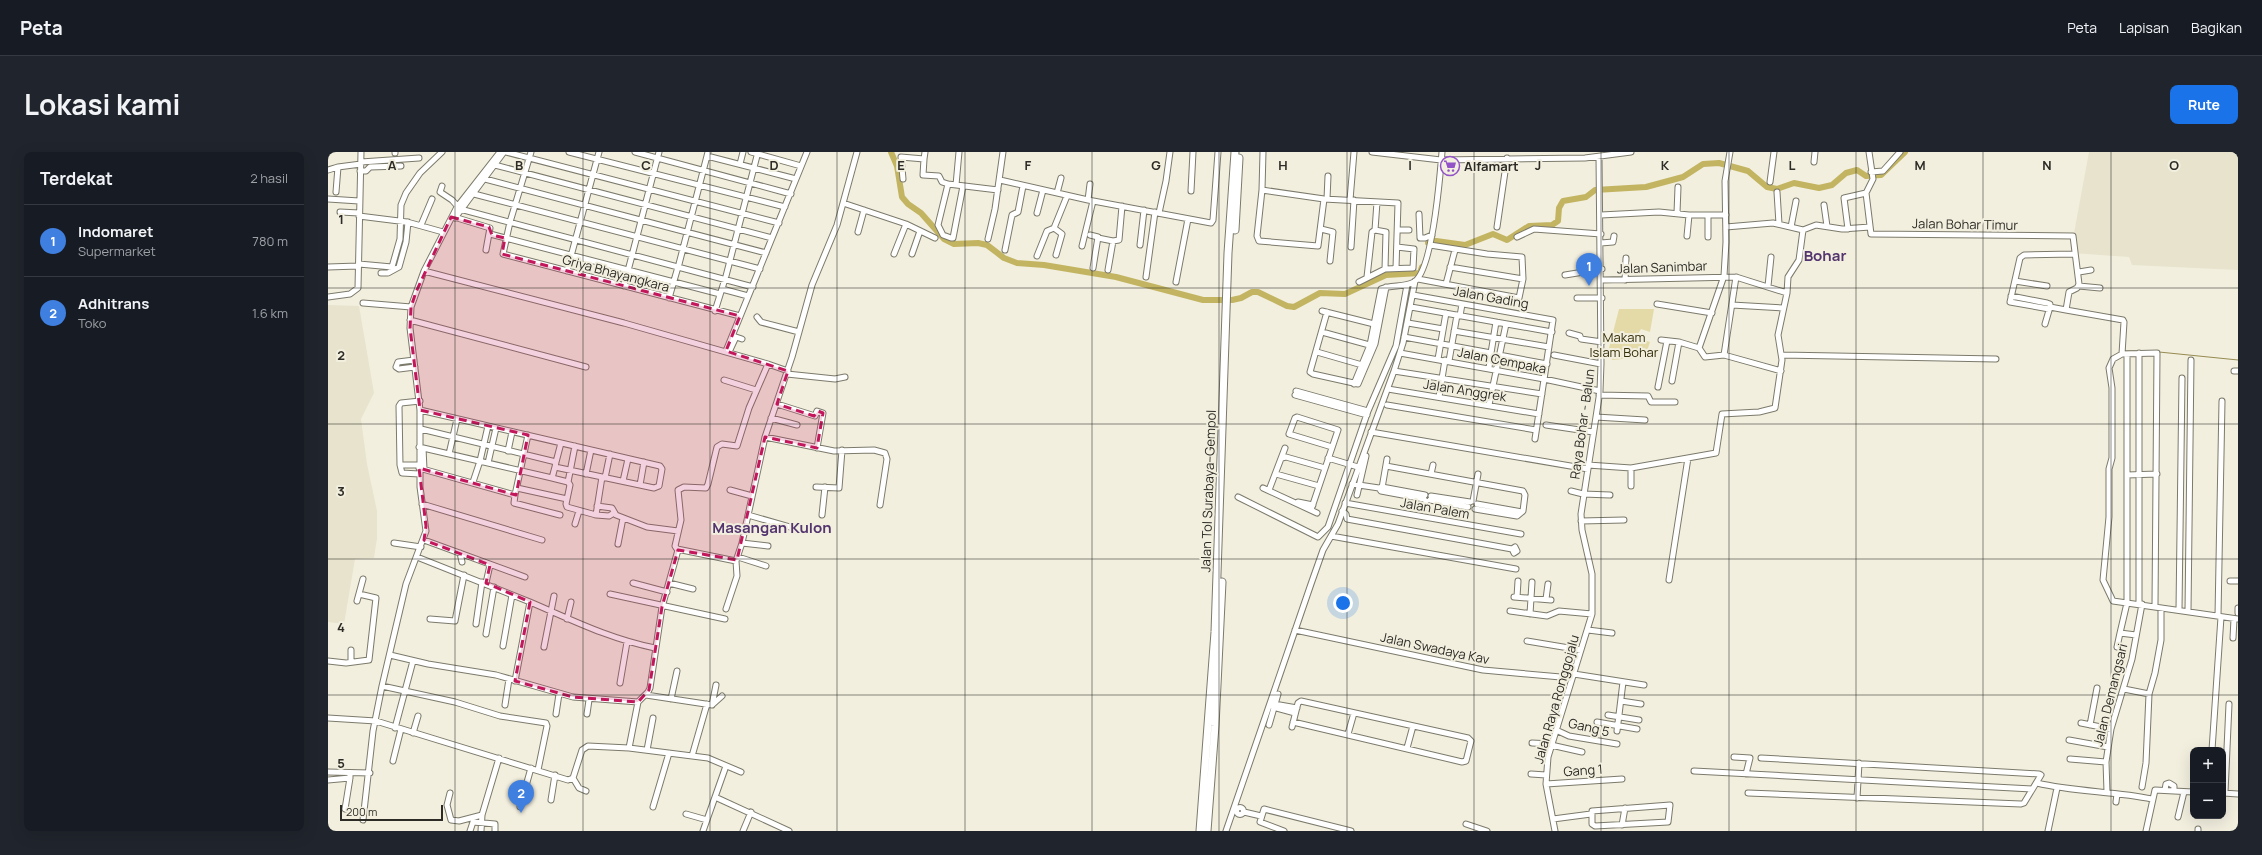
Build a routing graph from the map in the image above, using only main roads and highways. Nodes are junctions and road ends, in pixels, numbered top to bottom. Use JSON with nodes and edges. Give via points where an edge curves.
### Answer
{"nodes":[{"id":1,"x":1235,"y":152,"type":"edge"},
{"id":2,"x":1240,"y":152,"type":"edge"},
{"id":3,"x":1229,"y":294,"type":"junction"},
{"id":4,"x":1229,"y":307,"type":"junction"},
{"id":5,"x":1200,"y":831,"type":"edge"},
{"id":6,"x":1207,"y":831,"type":"edge"}],
"edges":[{"from":1,"to":3,"type":"highway","name":"Jalan Tol Surabaya–Gempol"},
{"from":2,"to":3,"type":"highway","name":"Jalan Tol Surabaya–Gempol"},
{"from":3,"to":4,"type":"highway","name":"Jalan Tol Surabaya–Gempol"},
{"from":4,"to":5,"type":"highway","name":"Jalan Tol Surabaya–Gempol","via":[[1218,575]]},
{"from":4,"to":6,"type":"highway","name":"Jalan Tol Surabaya–Gempol","via":[[1221,599]]}]}
